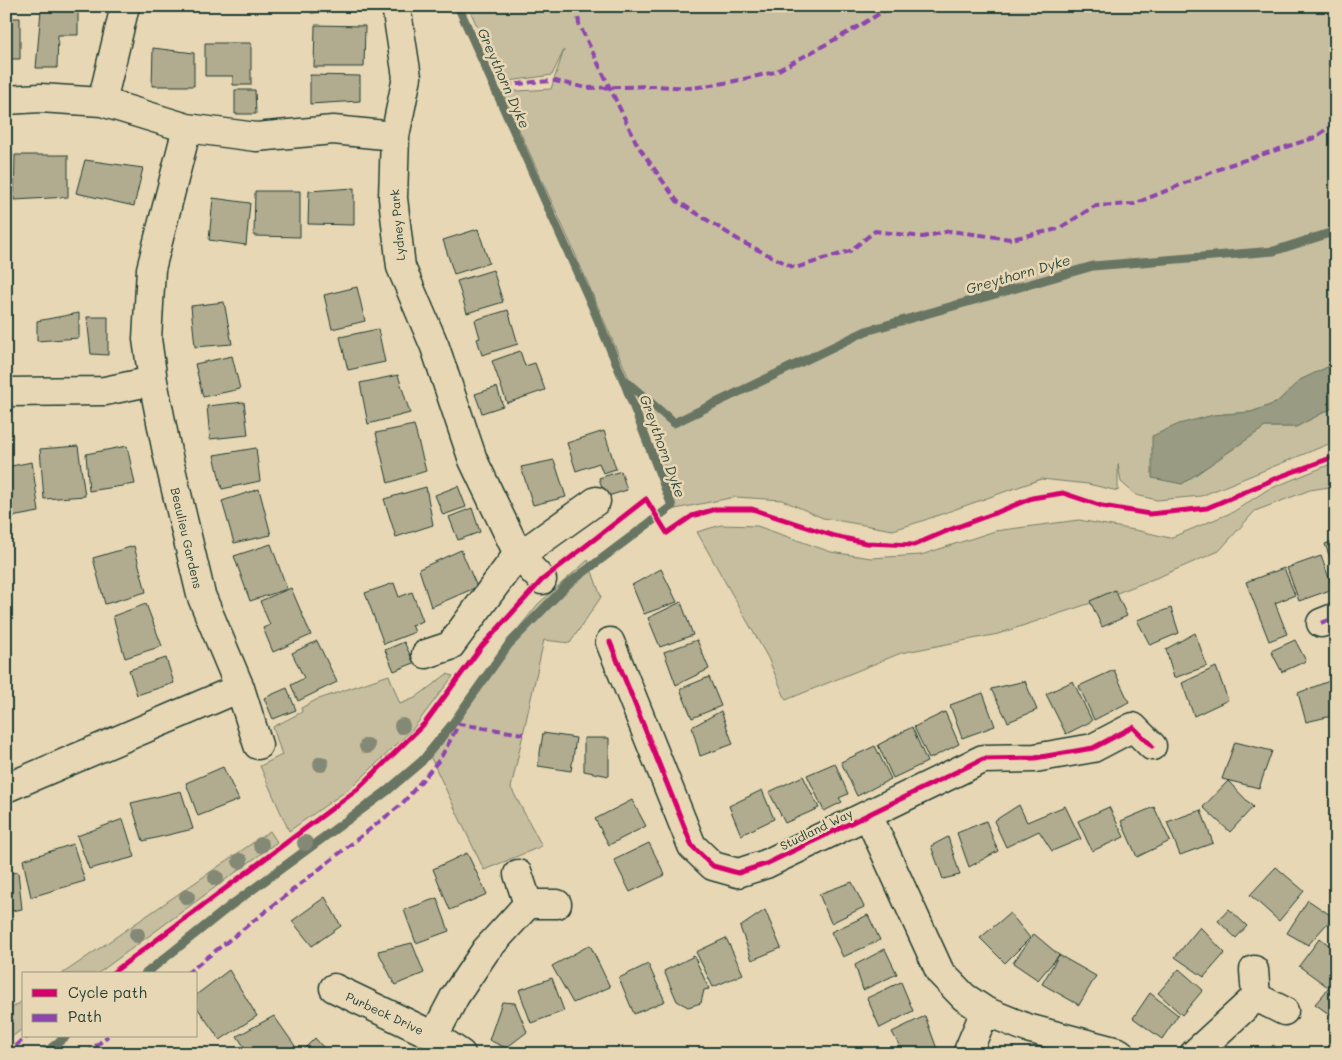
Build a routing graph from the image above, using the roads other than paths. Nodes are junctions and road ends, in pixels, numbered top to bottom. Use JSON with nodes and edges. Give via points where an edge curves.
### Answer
{"nodes":[{"id":1,"x":125,"y":6,"type":"edge"},
{"id":2,"x":396,"y":6,"type":"edge"},
{"id":3,"x":6,"y":100,"type":"edge"},
{"id":4,"x":102,"y":102,"type":"junction"},
{"id":5,"x":188,"y":128,"type":"junction"},
{"id":6,"x":395,"y":136,"type":"junction"},
{"id":7,"x":154,"y":381,"type":"junction"},
{"id":8,"x":6,"y":392,"type":"edge"},
{"id":9,"x":596,"y":501,"type":"dead end"},
{"id":10,"x":523,"y":554,"type":"junction"},
{"id":11,"x":542,"y":580,"type":"dead end"},
{"id":12,"x":610,"y":642,"type":"dead end"},
{"id":13,"x":426,"y":654,"type":"dead end"},
{"id":14,"x":240,"y":688,"type":"junction"},
{"id":15,"x":258,"y":745,"type":"dead end"},
{"id":16,"x":1152,"y":746,"type":"dead end"},
{"id":17,"x":6,"y":788,"type":"edge"},
{"id":18,"x":868,"y":815,"type":"junction"},
{"id":19,"x":518,"y":874,"type":"dead end"},
{"id":20,"x":528,"y":904,"type":"junction"},
{"id":21,"x":557,"y":904,"type":"dead end"},
{"id":22,"x":1254,"y":970,"type":"dead end"},
{"id":23,"x":334,"y":988,"type":"dead end"},
{"id":24,"x":1256,"y":997,"type":"junction"},
{"id":25,"x":985,"y":1011,"type":"junction"},
{"id":26,"x":1284,"y":1011,"type":"dead end"},
{"id":27,"x":434,"y":1036,"type":"junction"},
{"id":28,"x":461,"y":1054,"type":"edge"},
{"id":29,"x":967,"y":1054,"type":"edge"},
{"id":30,"x":1121,"y":1054,"type":"edge"},
{"id":31,"x":1194,"y":1054,"type":"edge"}],
"edges":[{"from":1,"to":4,"type":"street"},
{"from":2,"to":6,"type":"street","name":"Lydney Park","via":[[407,77]]},
{"from":3,"to":4,"type":"street","via":[[40,98]]},
{"from":4,"to":5,"type":"street"},
{"from":5,"to":6,"type":"street","via":[[256,137],[333,130]]},
{"from":5,"to":7,"type":"street","name":"Beaulieu Gardens","via":[[151,270],[147,339]]},
{"from":6,"to":10,"type":"street","name":"Lydney Park","via":[[393,198],[401,267],[434,346],[473,460]]},
{"from":7,"to":8,"type":"street","via":[[105,391]]},
{"from":7,"to":14,"type":"street","name":"Beaulieu Gardens","via":[[167,452],[201,595]]},
{"from":9,"to":10,"type":"street"},
{"from":10,"to":11,"type":"street","name":"Lydney Park"},
{"from":10,"to":13,"type":"street","via":[[450,646]]},
{"from":12,"to":18,"type":"street","name":"Studland Way","via":[[692,846],[712,866],[738,872],[766,864]]},
{"from":14,"to":15,"type":"street","name":"Beaulieu Gardens"},
{"from":14,"to":17,"type":"street"},
{"from":16,"to":18,"type":"street","name":"Studland Way","via":[[1133,727],[1094,748],[1036,758],[983,759]]},
{"from":18,"to":25,"type":"street","name":"Studland Way","via":[[940,972],[964,997]]},
{"from":19,"to":20,"type":"street"},
{"from":20,"to":21,"type":"street"},
{"from":20,"to":27,"type":"street","via":[[486,950]]},
{"from":22,"to":24,"type":"street"},
{"from":23,"to":27,"type":"street","name":"Purbeck Drive"},
{"from":24,"to":26,"type":"street"},
{"from":24,"to":31,"type":"street"},
{"from":25,"to":29,"type":"street"},
{"from":25,"to":30,"type":"street","name":"Studland Way","via":[[1027,1028]]},
{"from":27,"to":28,"type":"street","name":"Purbeck Drive"}]}
